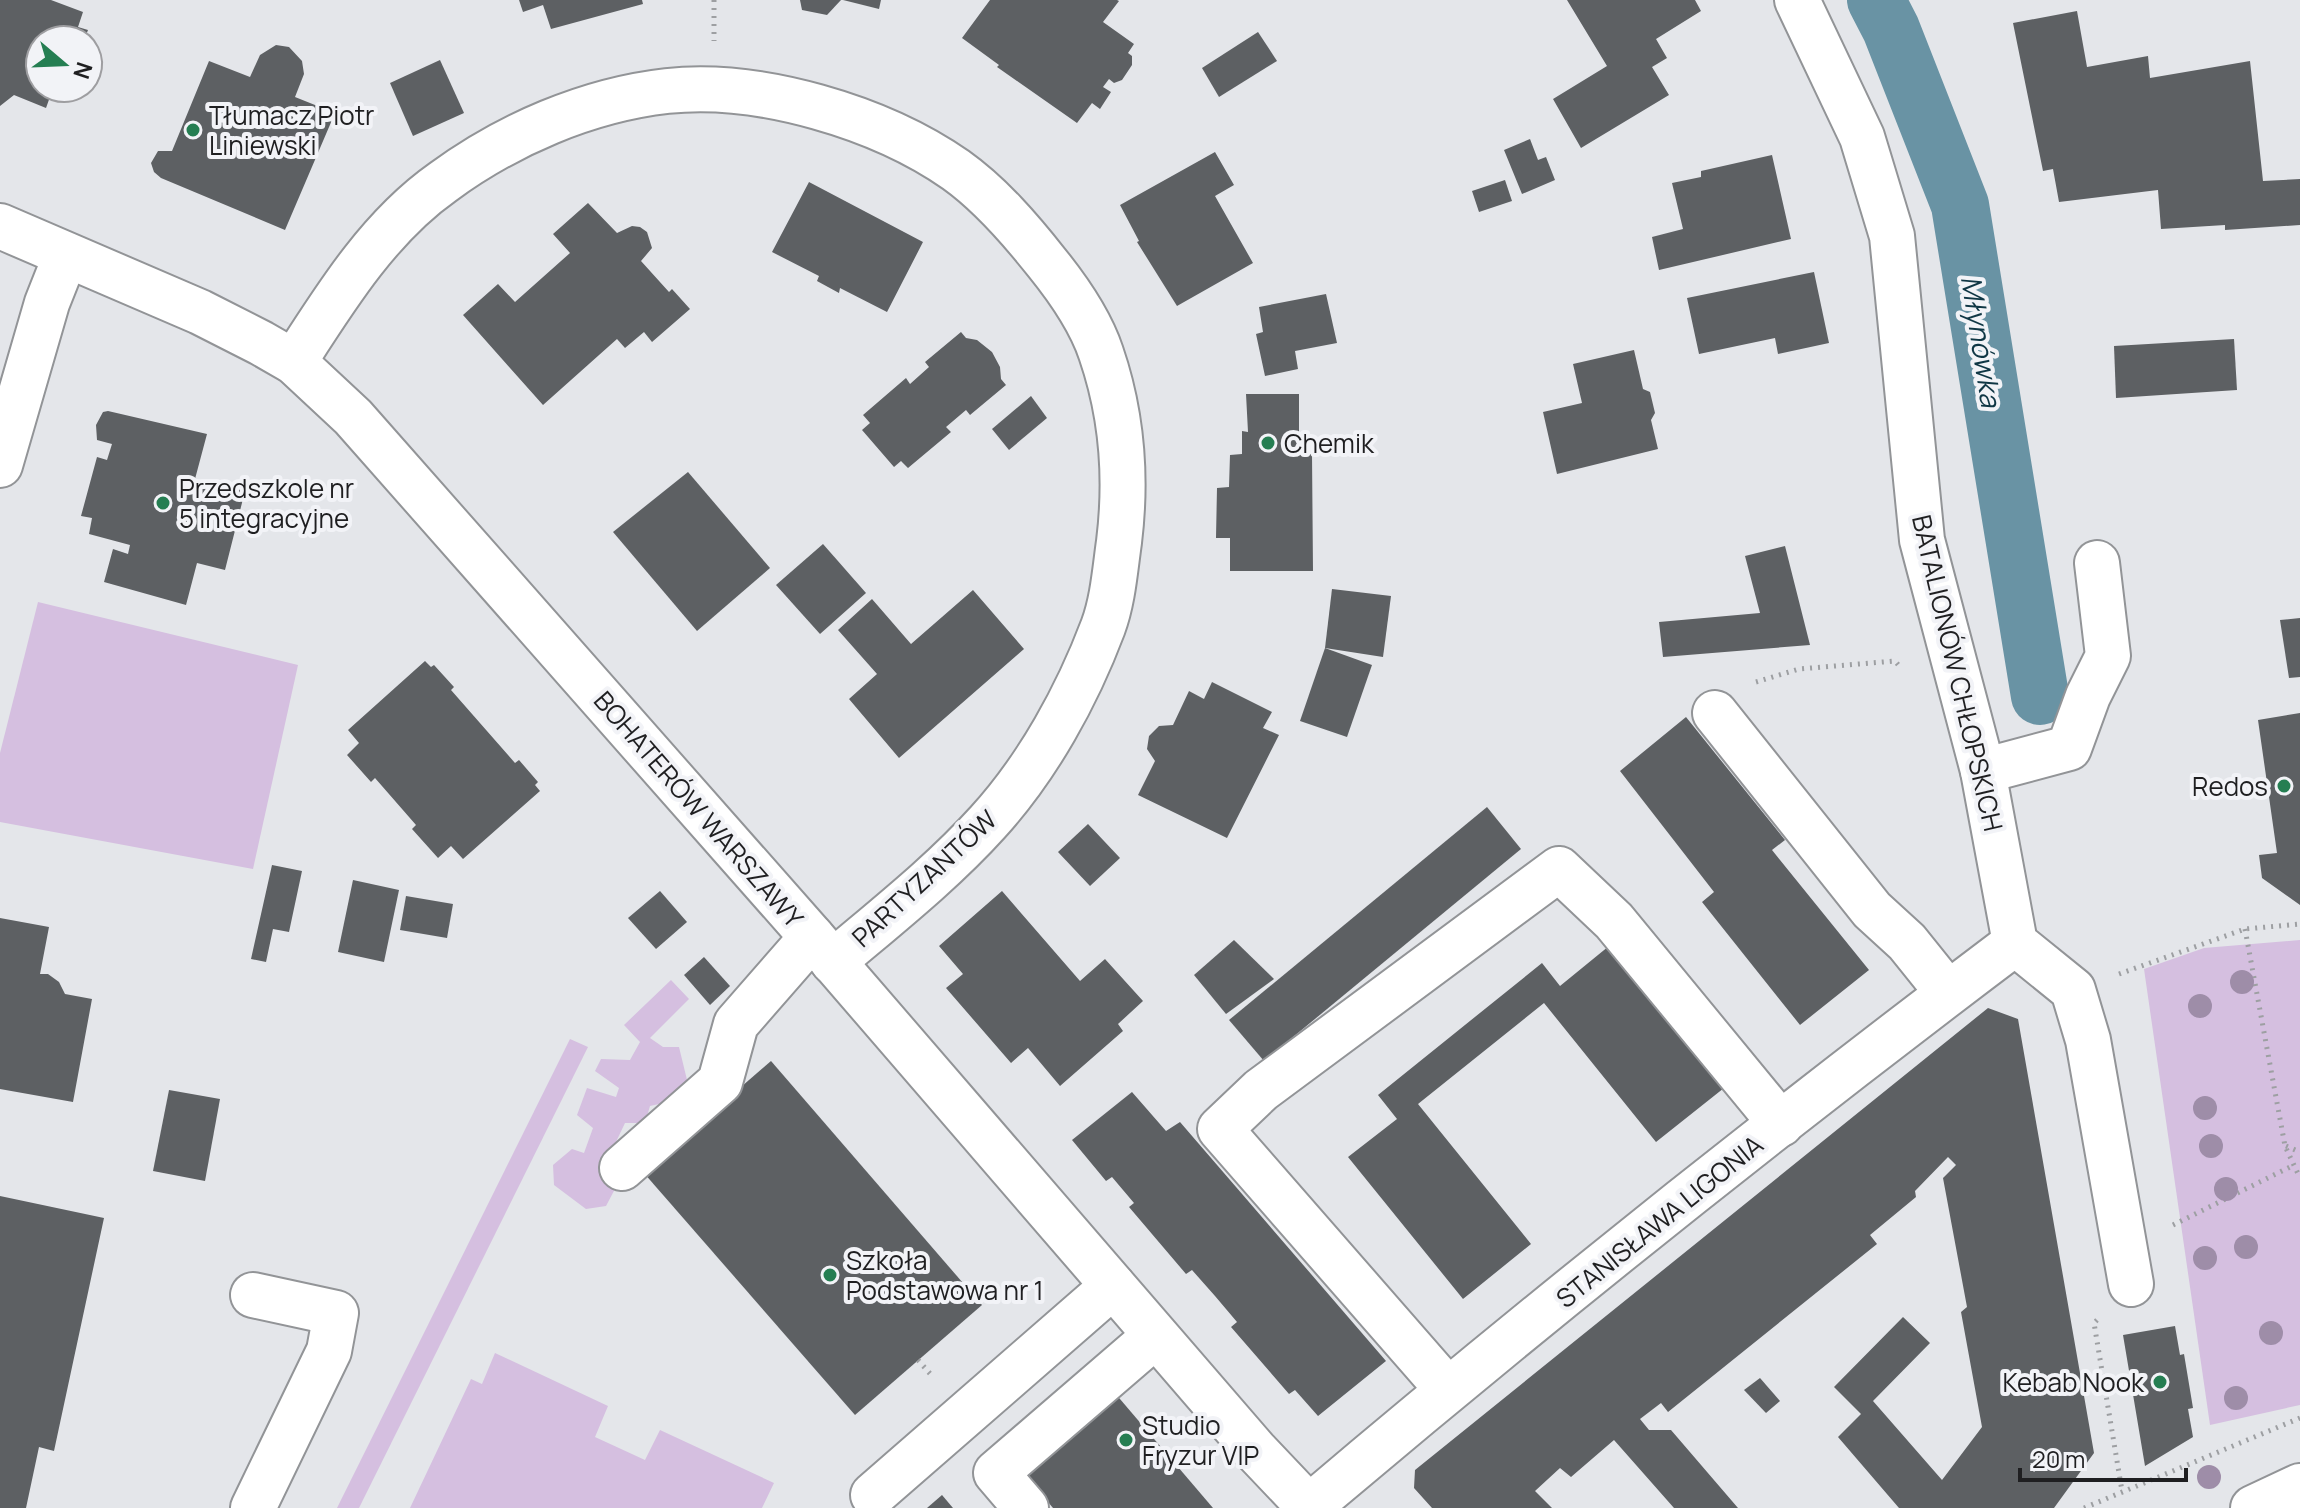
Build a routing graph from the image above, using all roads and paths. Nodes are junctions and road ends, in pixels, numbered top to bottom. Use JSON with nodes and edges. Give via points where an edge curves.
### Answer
{"nodes":[{"id":1,"x":1797,"y":0,"type":"edge"},
{"id":2,"x":0,"y":226,"type":"edge"},
{"id":3,"x":66,"y":255,"type":"junction"},
{"id":4,"x":294,"y":362,"type":"junction"},
{"id":5,"x":0,"y":465,"type":"edge"},
{"id":6,"x":2097,"y":563,"type":"dead end"},
{"id":7,"x":1956,"y":667,"type":"junction"},
{"id":8,"x":1715,"y":713,"type":"joint"},
{"id":9,"x":1983,"y":771,"type":"junction"},
{"id":10,"x":2300,"y":924,"type":"edge"},
{"id":11,"x":2245,"y":929,"type":"junction"},
{"id":12,"x":2015,"y":943,"type":"junction"},
{"id":13,"x":823,"y":950,"type":"junction"},
{"id":14,"x":2073,"y":990,"type":"junction"},
{"id":15,"x":1948,"y":993,"type":"junction"},
{"id":16,"x":1781,"y":1124,"type":"junction"},
{"id":17,"x":2285,"y":1146,"type":"junction"},
{"id":18,"x":2300,"y":1152,"type":"edge"},
{"id":19,"x":2294,"y":1165,"type":"junction"},
{"id":20,"x":622,"y":1168,"type":"dead end"},
{"id":21,"x":2300,"y":1178,"type":"edge"},
{"id":22,"x":2127,"y":1266,"type":"junction"},
{"id":23,"x":1113,"y":1286,"type":"junction"},
{"id":24,"x":253,"y":1295,"type":"dead end"},
{"id":25,"x":1155,"y":1336,"type":"junction"},
{"id":26,"x":918,"y":1360,"type":"dead end"},
{"id":27,"x":933,"y":1377,"type":"dead end"},
{"id":28,"x":1448,"y":1390,"type":"junction"},
{"id":29,"x":2300,"y":1418,"type":"edge"},
{"id":30,"x":2300,"y":1486,"type":"edge"},
{"id":31,"x":2122,"y":1491,"type":"junction"},
{"id":32,"x":873,"y":1495,"type":"dead end"},
{"id":33,"x":1310,"y":1507,"type":"edge"},
{"id":34,"x":253,"y":1508,"type":"edge"},
{"id":35,"x":1026,"y":1508,"type":"edge"},
{"id":36,"x":2084,"y":1508,"type":"edge"},
{"id":37,"x":2253,"y":1508,"type":"edge"}],
"edges":[{"from":1,"to":7,"type":"street","name":"BATALIONÓW CHŁOPSKICH","via":[[1862,137],[1892,236],[1922,540]]},
{"from":2,"to":3,"type":"street","name":"BOHATERÓW WARSZAWY"},
{"from":3,"to":4,"type":"street","name":"BOHATERÓW WARSZAWY","via":[[200,312]]},
{"from":3,"to":5,"type":"street"},
{"from":4,"to":13,"type":"street","name":"BOHATERÓW WARSZAWY","via":[[353,417]]},
{"from":4,"to":13,"type":"street","name":"PARTYZANTÓW","via":[[393,225],[439,184],[550,122],[653,93],[715,90],[785,99],[871,124],[957,171],[1022,232],[1083,314],[1100,349],[1115,404],[1124,460],[1122,519],[1104,624],[1046,742],[990,820],[947,862]]},
{"from":6,"to":9,"type":"street","via":[[2108,656],[2069,748]]},
{"from":7,"to":8,"type":"path","via":[[1907,676],[1895,661],[1799,669],[1759,679]]},
{"from":7,"to":9,"type":"street","name":"BATALIONÓW CHŁOPSKICH"},
{"from":8,"to":15,"type":"street","via":[[1872,910],[1907,942]]},
{"from":9,"to":12,"type":"street","name":"BATALIONÓW CHŁOPSKICH"},
{"from":10,"to":11,"type":"path"},
{"from":11,"to":14,"type":"path"},
{"from":11,"to":17,"type":"path"},
{"from":12,"to":14,"type":"street"},
{"from":12,"to":15,"type":"street","name":"STANISŁAWA LIGONIA"},
{"from":13,"to":20,"type":"street","name":"PARTYZANTÓW","via":[[736,1024],[720,1082]]},
{"from":13,"to":23,"type":"street","name":"BOHATERÓW WARSZAWY"},
{"from":14,"to":22,"type":"street","via":[[2088,1040]]},
{"from":15,"to":16,"type":"street","name":"STANISŁAWA LIGONIA"},
{"from":16,"to":28,"type":"street","name":"STANISŁAWA LIGONIA"},
{"from":16,"to":28,"type":"street","via":[[1614,921],[1559,869],[1261,1090],[1220,1129]]},
{"from":17,"to":18,"type":"path"},
{"from":17,"to":19,"type":"path"},
{"from":19,"to":21,"type":"path"},
{"from":19,"to":22,"type":"path"},
{"from":22,"to":31,"type":"path","via":[[2094,1323]]},
{"from":23,"to":25,"type":"street","name":"BOHATERÓW WARSZAWY"},
{"from":23,"to":32,"type":"street"},
{"from":24,"to":34,"type":"street","via":[[336,1313],[329,1351]]},
{"from":25,"to":33,"type":"street","name":"BOHATERÓW WARSZAWY"},
{"from":25,"to":35,"type":"street","via":[[996,1473]]},
{"from":26,"to":27,"type":"path"},
{"from":28,"to":33,"type":"street","name":"STANISŁAWA LIGONIA"},
{"from":29,"to":31,"type":"path"},
{"from":30,"to":37,"type":"street"},
{"from":31,"to":36,"type":"path"}]}
